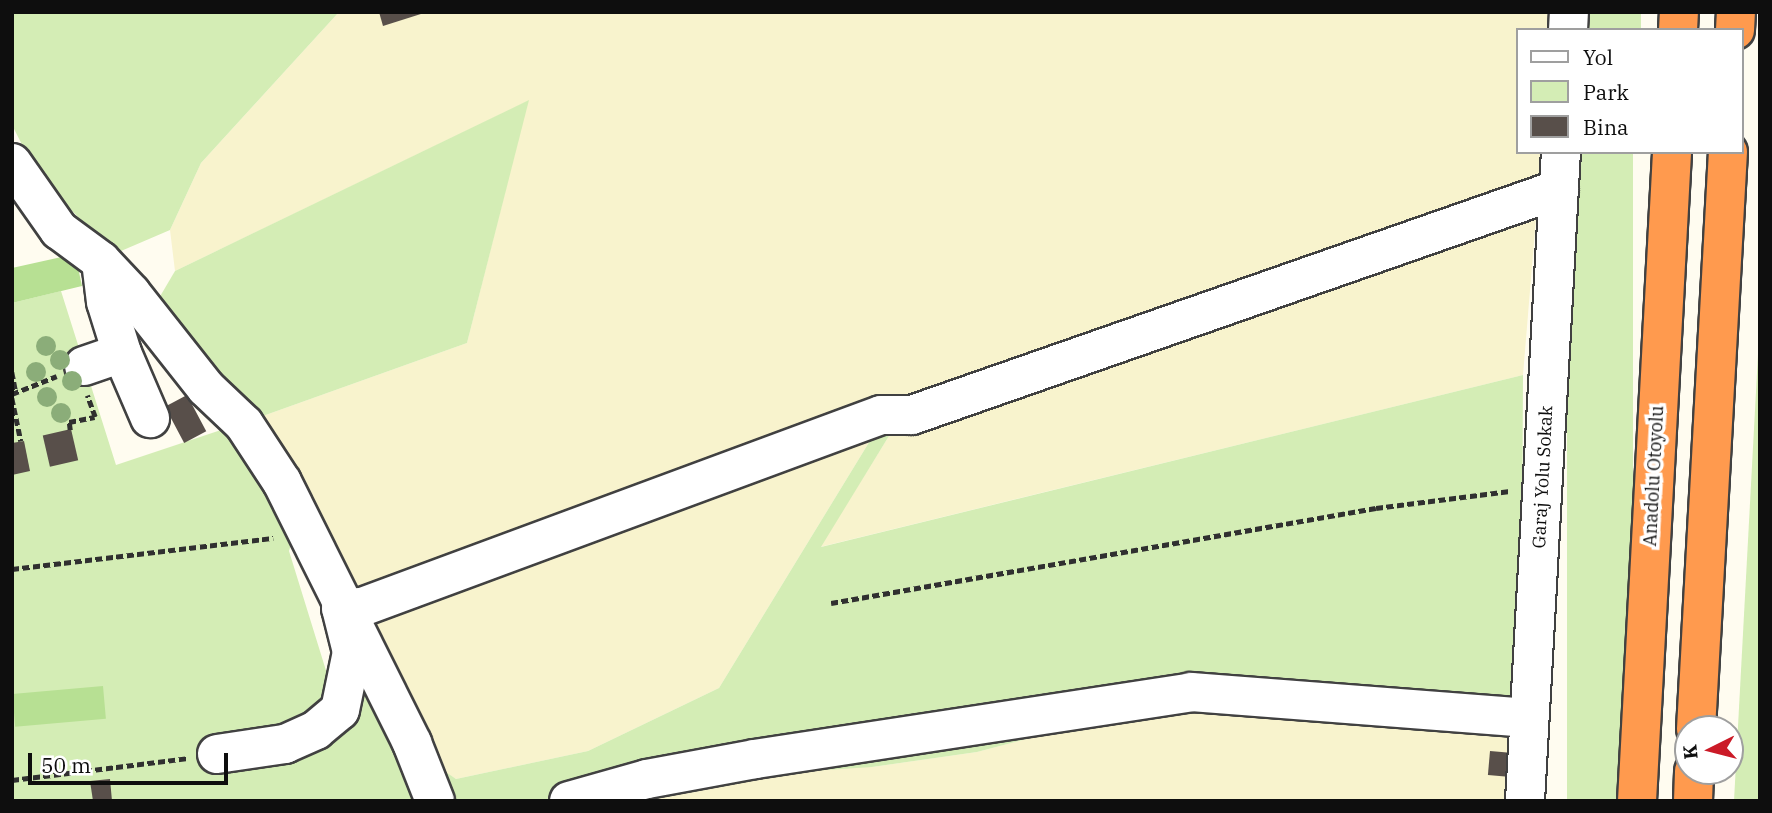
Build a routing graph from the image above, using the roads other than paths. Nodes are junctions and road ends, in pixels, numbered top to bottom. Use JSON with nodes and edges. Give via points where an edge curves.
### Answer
{"nodes":[{"id":1,"x":1672,"y":154,"type":"edge"},
{"id":2,"x":1728,"y":154,"type":"edge"},
{"id":3,"x":12,"y":163,"type":"edge"},
{"id":4,"x":1560,"y":171,"type":"edge"},
{"id":5,"x":101,"y":261,"type":"junction"},
{"id":6,"x":122,"y":353,"type":"junction"},
{"id":7,"x":80,"y":367,"type":"road end"},
{"id":8,"x":150,"y":418,"type":"dead end"},
{"id":9,"x":341,"y":608,"type":"junction"},
{"id":10,"x":1697,"y":715,"type":"edge"},
{"id":11,"x":1530,"y":718,"type":"junction"},
{"id":12,"x":217,"y":754,"type":"road end"},
{"id":13,"x":435,"y":801,"type":"edge"},
{"id":14,"x":569,"y":801,"type":"edge"},
{"id":15,"x":1525,"y":801,"type":"edge"},
{"id":16,"x":1637,"y":801,"type":"edge"}],
"edges":[{"from":1,"to":16,"type":"highway","name":"Anadolu Otoyolu"},
{"from":2,"to":10,"type":"highway"},
{"from":3,"to":5,"type":"street","via":[[59,230]]},
{"from":4,"to":9,"type":"street","via":[[912,415],[881,415],[362,607]]},
{"from":4,"to":11,"type":"street","name":"Garaj Yolu Sokak"},
{"from":5,"to":6,"type":"street","via":[[106,302]]},
{"from":5,"to":9,"type":"street","via":[[205,388],[244,424],[282,482]]},
{"from":6,"to":7,"type":"street"},
{"from":6,"to":8,"type":"street"},
{"from":9,"to":12,"type":"street","via":[[352,652],[340,710],[316,730],[285,744]]},
{"from":9,"to":13,"type":"street","via":[[412,743]]},
{"from":11,"to":14,"type":"street","via":[[1191,692],[755,759],[647,779]]},
{"from":11,"to":15,"type":"street","name":"Garaj Yolu Sokak"}]}
